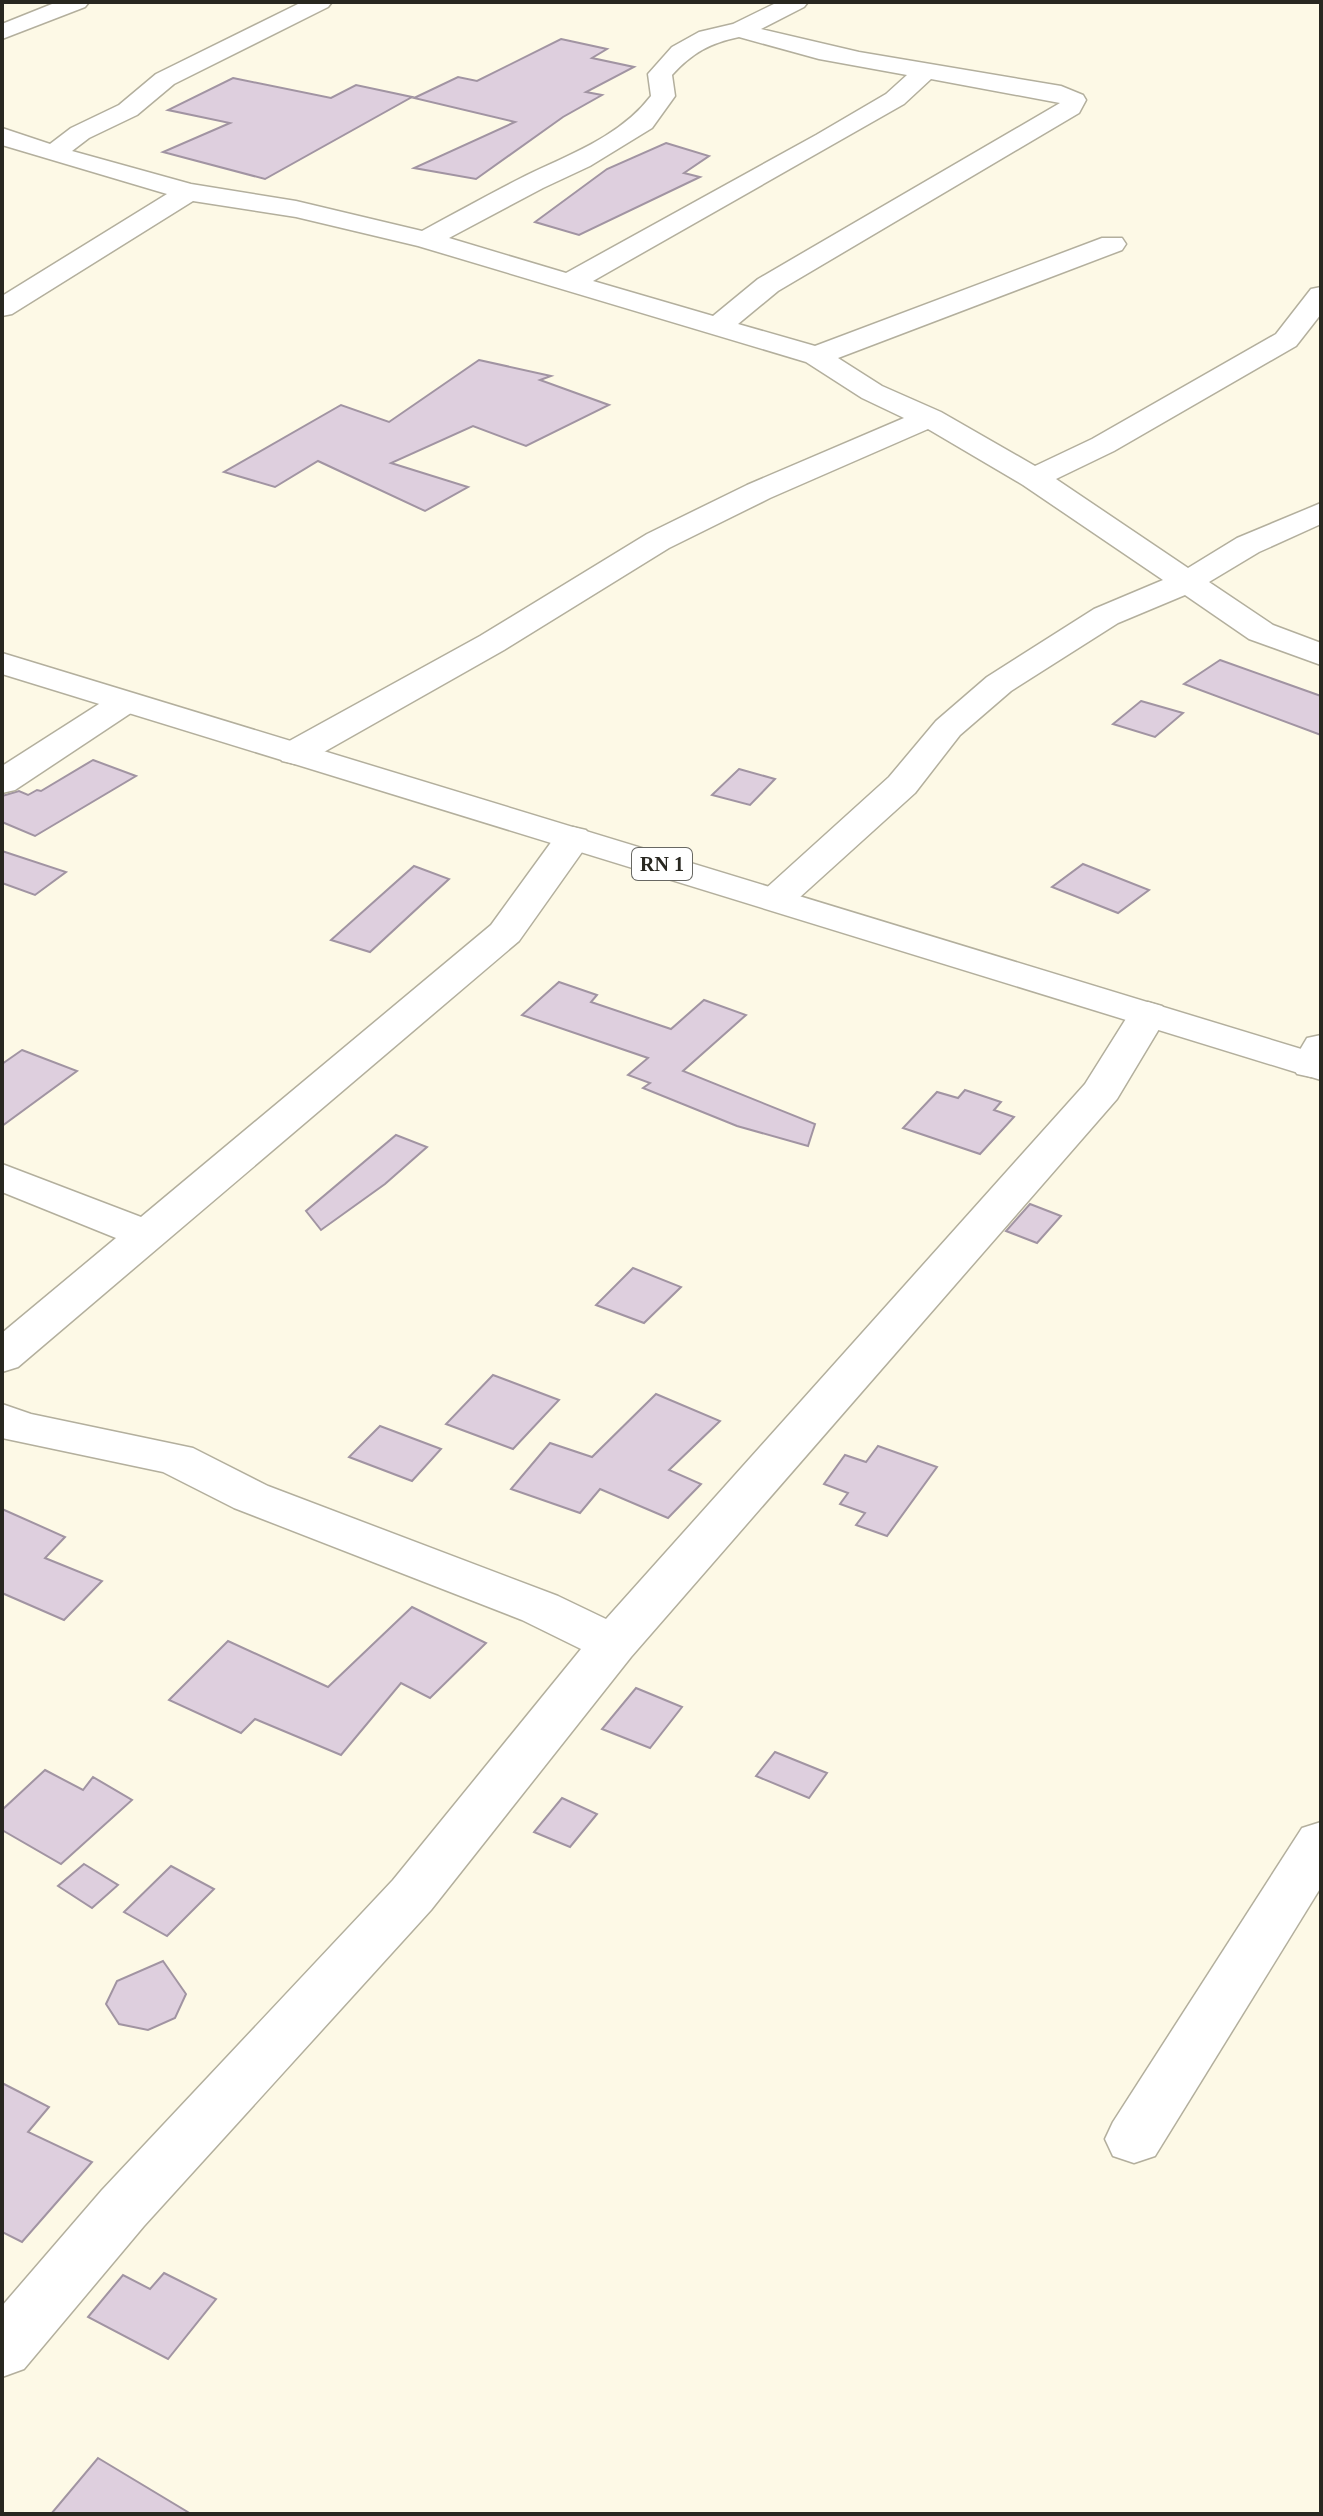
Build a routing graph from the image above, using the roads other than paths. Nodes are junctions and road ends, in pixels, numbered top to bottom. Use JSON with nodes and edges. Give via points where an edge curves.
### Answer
{"nodes":[{"id":1,"x":77,"y":2,"type":"edge"},
{"id":2,"x":320,"y":2,"type":"edge"},
{"id":3,"x":796,"y":2,"type":"edge"},
{"id":4,"x":740,"y":30,"type":"junction"},
{"id":5,"x":2,"y":32,"type":"edge"},
{"id":6,"x":926,"y":71,"type":"junction"},
{"id":7,"x":2,"y":136,"type":"edge"},
{"id":8,"x":53,"y":154,"type":"junction"},
{"id":9,"x":189,"y":192,"type":"junction"},
{"id":10,"x":426,"y":240,"type":"junction"},
{"id":11,"x":1112,"y":244,"type":"dead end"},
{"id":12,"x":570,"y":282,"type":"junction"},
{"id":13,"x":1321,"y":295,"type":"edge"},
{"id":14,"x":2,"y":308,"type":"edge"},
{"id":15,"x":718,"y":326,"type":"junction"},
{"id":16,"x":816,"y":356,"type":"junction"},
{"id":17,"x":930,"y":418,"type":"junction"},
{"id":18,"x":1034,"y":478,"type":"junction"},
{"id":19,"x":1321,"y":512,"type":"edge"},
{"id":20,"x":1185,"y":583,"type":"junction"},
{"id":21,"x":1321,"y":655,"type":"edge"},
{"id":22,"x":2,"y":663,"type":"edge"},
{"id":23,"x":125,"y":702,"type":"junction"},
{"id":24,"x":295,"y":753,"type":"junction"},
{"id":25,"x":2,"y":782,"type":"edge"},
{"id":26,"x":573,"y":838,"type":"junction"},
{"id":27,"x":776,"y":899,"type":"junction"},
{"id":28,"x":1148,"y":1014,"type":"junction"},
{"id":29,"x":1318,"y":1060,"type":"edge"},
{"id":30,"x":2,"y":1177,"type":"edge"},
{"id":31,"x":148,"y":1236,"type":"junction"},
{"id":32,"x":2,"y":1357,"type":"edge"},
{"id":33,"x":2,"y":1419,"type":"edge"},
{"id":34,"x":613,"y":1644,"type":"junction"},
{"id":35,"x":1321,"y":1842,"type":"edge"},
{"id":36,"x":1134,"y":2139,"type":"dead end"},
{"id":37,"x":2,"y":2350,"type":"edge"}],
"edges":[{"from":1,"to":5,"type":"street"},
{"from":2,"to":8,"type":"street","via":[[165,79],[128,110],[80,133]]},
{"from":3,"to":4,"type":"street"},
{"from":4,"to":6,"type":"street"},
{"from":4,"to":10,"type":"street","via":[[707,37],[680,52],[660,74],[663,96],[643,123],[581,161]]},
{"from":6,"to":12,"type":"street","via":[[895,99]]},
{"from":6,"to":15,"type":"street","via":[[1061,93],[1074,100],[1070,108],[1005,148],[768,285]]},
{"from":7,"to":8,"type":"street"},
{"from":8,"to":9,"type":"street"},
{"from":9,"to":10,"type":"street","via":[[296,209]]},
{"from":9,"to":14,"type":"street"},
{"from":10,"to":12,"type":"street"},
{"from":11,"to":16,"type":"street"},
{"from":12,"to":15,"type":"street"},
{"from":13,"to":18,"type":"street","via":[[1286,340],[1116,438]]},
{"from":15,"to":16,"type":"street"},
{"from":16,"to":17,"type":"street","via":[[872,392]]},
{"from":17,"to":18,"type":"street"},
{"from":17,"to":24,"type":"street","via":[[657,541],[493,642]]},
{"from":18,"to":20,"type":"street"},
{"from":19,"to":20,"type":"street","via":[[1248,545]]},
{"from":20,"to":21,"type":"street","via":[[1261,632]]},
{"from":20,"to":27,"type":"street","via":[[1106,616],[999,684],[948,728],[902,785]]},
{"from":22,"to":23,"type":"street","number":"RN 1"},
{"from":23,"to":24,"type":"street","number":"RN 1"},
{"from":23,"to":25,"type":"street"},
{"from":24,"to":26,"type":"street","number":"RN 1"},
{"from":26,"to":27,"type":"street","number":"RN 1"},
{"from":26,"to":31,"type":"street","via":[[505,933]]},
{"from":27,"to":28,"type":"street","number":"RN 1"},
{"from":28,"to":29,"type":"street","number":"RN 1"},
{"from":28,"to":34,"type":"street","via":[[1102,1090]]},
{"from":30,"to":31,"type":"street"},
{"from":31,"to":32,"type":"street"},
{"from":33,"to":34,"type":"street","via":[[176,1459],[251,1497],[540,1608]]},
{"from":34,"to":37,"type":"street","via":[[412,1895],[123,2208]]},
{"from":35,"to":36,"type":"street"}]}
